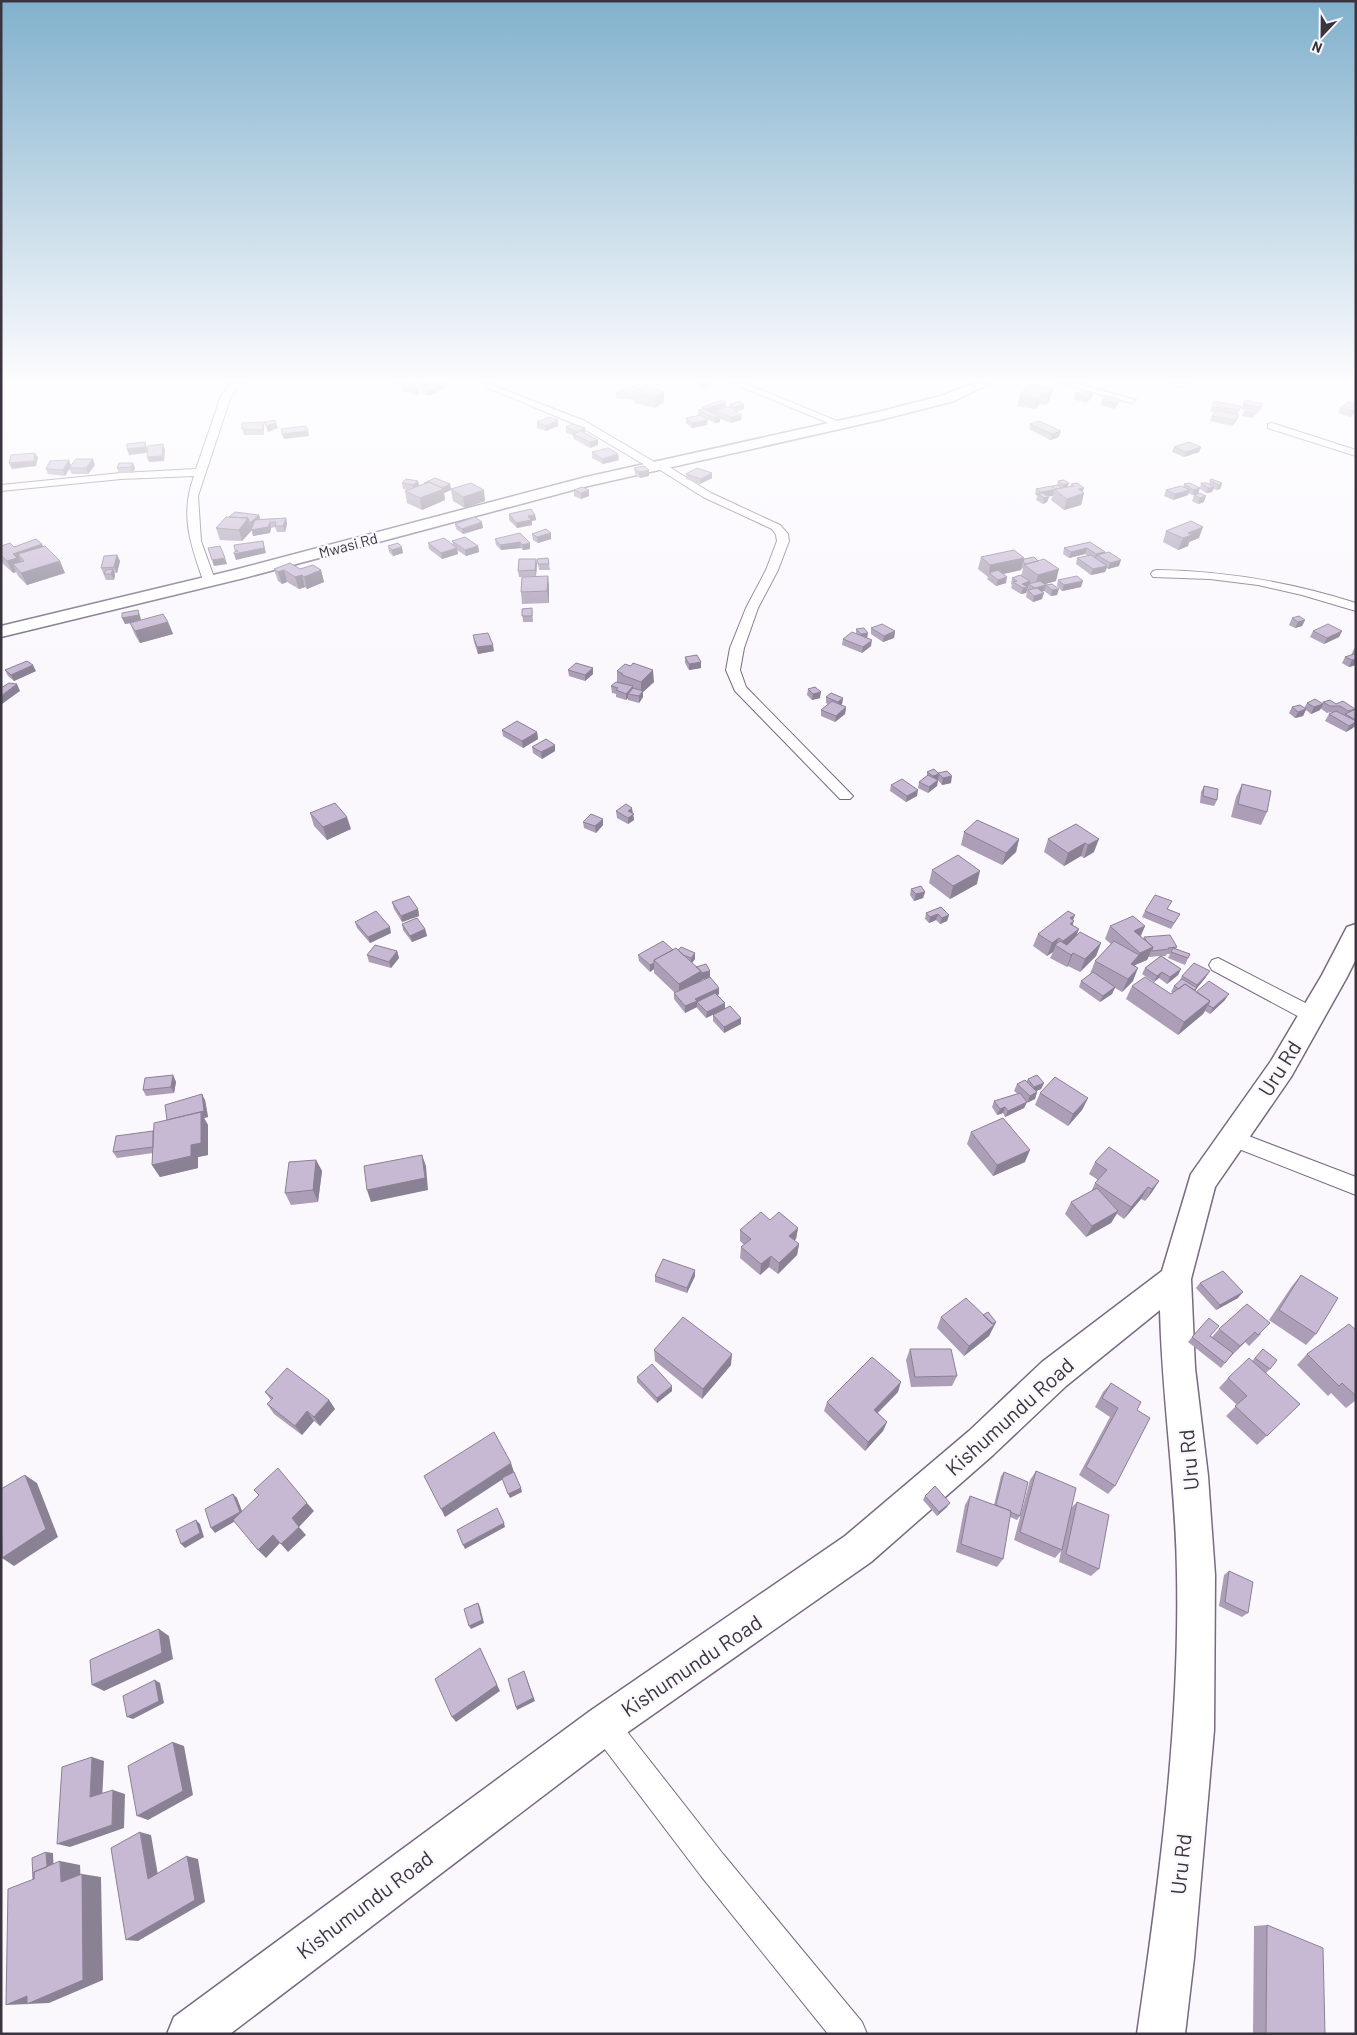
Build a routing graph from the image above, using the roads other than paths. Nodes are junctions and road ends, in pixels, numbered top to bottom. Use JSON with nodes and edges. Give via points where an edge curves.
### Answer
{"nodes":[{"id":1,"x":101,"y":478,"type":"edge"},
{"id":2,"x":198,"y":478,"type":"edge"},
{"id":3,"x":607,"y":478,"type":"edge"},
{"id":4,"x":676,"y":478,"type":"edge"},
{"id":5,"x":1,"y":488,"type":"edge"},
{"id":6,"x":1157,"y":574,"type":"dead end"},
{"id":7,"x":209,"y":580,"type":"junction"},
{"id":8,"x":1356,"y":607,"type":"edge"},
{"id":9,"x":1,"y":632,"type":"edge"},
{"id":10,"x":845,"y":796,"type":"dead end"},
{"id":11,"x":1356,"y":933,"type":"edge"},
{"id":12,"x":1218,"y":965,"type":"dead end"},
{"id":13,"x":1312,"y":1015,"type":"junction"},
{"id":14,"x":1233,"y":1138,"type":"junction"},
{"id":15,"x":1356,"y":1186,"type":"edge"},
{"id":16,"x":1175,"y":1279,"type":"junction"},
{"id":17,"x":604,"y":1725,"type":"junction"},
{"id":18,"x":191,"y":2034,"type":"edge"},
{"id":19,"x":850,"y":2034,"type":"edge"},
{"id":20,"x":1161,"y":2034,"type":"edge"}],
"edges":[{"from":1,"to":5,"type":"street"},
{"from":2,"to":7,"type":"street","via":[[192,496],[193,527]]},
{"from":3,"to":7,"type":"street","name":"Mwasi Rd"},
{"from":4,"to":10,"type":"street","via":[[776,528],[782,534],[772,570],[752,608],[737,648],[733,670],[740,688]]},
{"from":6,"to":8,"type":"street","via":[[1196,574],[1262,581]]},
{"from":7,"to":9,"type":"street","name":"Mwasi Rd"},
{"from":11,"to":13,"type":"street","name":"Uru Rd"},
{"from":12,"to":13,"type":"street"},
{"from":13,"to":14,"type":"street","name":"Uru Rd","via":[[1281,1069]]},
{"from":14,"to":15,"type":"street"},
{"from":14,"to":16,"type":"street","name":"Uru Rd","via":[[1201,1183]]},
{"from":16,"to":17,"type":"street","name":"Kishumundu Road","via":[[1054,1374],[981,1444],[858,1549]]},
{"from":16,"to":20,"type":"street","name":"Uru Rd","via":[[1178,1368],[1190,1476],[1196,1575],[1193,1730]]},
{"from":17,"to":18,"type":"street","name":"Kishumundu Road"},
{"from":17,"to":19,"type":"street","via":[[712,1865]]}]}
